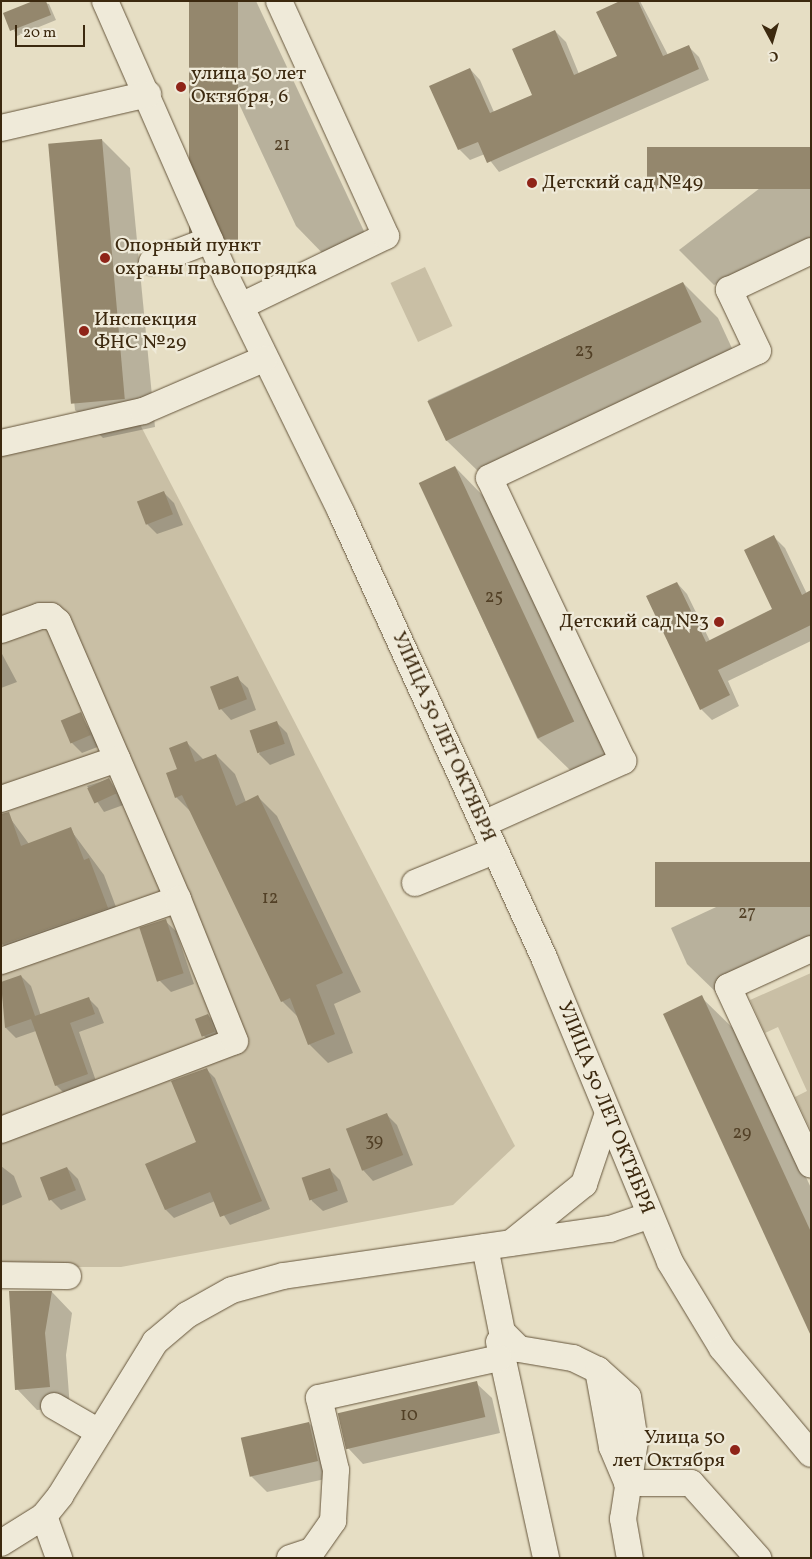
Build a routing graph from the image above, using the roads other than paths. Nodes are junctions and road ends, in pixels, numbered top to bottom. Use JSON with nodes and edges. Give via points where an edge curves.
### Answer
{"nodes":[{"id":1,"x":105,"y":1,"type":"edge"},
{"id":2,"x":279,"y":1,"type":"edge"},
{"id":3,"x":148,"y":94,"type":"junction"},
{"id":4,"x":1,"y":128,"type":"edge"},
{"id":5,"x":210,"y":240,"type":"junction"},
{"id":6,"x":811,"y":251,"type":"edge"},
{"id":7,"x":152,"y":262,"type":"dead end"},
{"id":8,"x":241,"y":306,"type":"junction"},
{"id":9,"x":264,"y":359,"type":"junction"},
{"id":10,"x":1,"y":443,"type":"edge"},
{"id":11,"x":1,"y":630,"type":"edge"},
{"id":12,"x":117,"y":758,"type":"junction"},
{"id":13,"x":1,"y":799,"type":"edge"},
{"id":14,"x":483,"y":824,"type":"junction"},
{"id":15,"x":494,"y":851,"type":"junction"},
{"id":16,"x":415,"y":883,"type":"dead end"},
{"id":17,"x":178,"y":899,"type":"junction"},
{"id":18,"x":811,"y":949,"type":"edge"},
{"id":19,"x":1,"y":961,"type":"edge"},
{"id":20,"x":607,"y":1116,"type":"junction"},
{"id":21,"x":1,"y":1130,"type":"edge"},
{"id":22,"x":811,"y":1165,"type":"edge"},
{"id":23,"x":648,"y":1216,"type":"junction"},
{"id":24,"x":511,"y":1244,"type":"junction"},
{"id":25,"x":484,"y":1247,"type":"junction"},
{"id":26,"x":1,"y":1275,"type":"edge"},
{"id":27,"x":68,"y":1276,"type":"dead end"},
{"id":28,"x":502,"y":1332,"type":"junction"},
{"id":29,"x":499,"y":1358,"type":"junction"},
{"id":30,"x":54,"y":1406,"type":"dead end"},
{"id":31,"x":99,"y":1432,"type":"junction"},
{"id":32,"x":811,"y":1454,"type":"edge"},
{"id":33,"x":627,"y":1483,"type":"junction"},
{"id":34,"x":44,"y":1516,"type":"junction"},
{"id":35,"x":1,"y":1543,"type":"edge"},
{"id":36,"x":60,"y":1558,"type":"edge"},
{"id":37,"x":290,"y":1558,"type":"edge"},
{"id":38,"x":546,"y":1558,"type":"edge"},
{"id":39,"x":630,"y":1558,"type":"edge"},
{"id":40,"x":758,"y":1558,"type":"edge"}],
"edges":[{"from":1,"to":3,"type":"street","name":"УЛИЦА 50 ЛЕТ ОКТЯБРЯ"},
{"from":2,"to":8,"type":"street","via":[[386,236]]},
{"from":3,"to":4,"type":"street"},
{"from":3,"to":5,"type":"street","name":"УЛИЦА 50 ЛЕТ ОКТЯБРЯ"},
{"from":5,"to":7,"type":"street"},
{"from":5,"to":8,"type":"street","name":"УЛИЦА 50 ЛЕТ ОКТЯБРЯ"},
{"from":6,"to":14,"type":"street","via":[[729,290],[758,351],[489,478],[623,761]]},
{"from":8,"to":9,"type":"street","name":"УЛИЦА 50 ЛЕТ ОКТЯБРЯ"},
{"from":9,"to":10,"type":"street","via":[[142,411]]},
{"from":9,"to":14,"type":"street","name":"УЛИЦА 50 ЛЕТ ОКТЯБРЯ","via":[[341,512]]},
{"from":11,"to":12,"type":"street","via":[[40,616],[51,616],[58,622]]},
{"from":12,"to":13,"type":"street"},
{"from":12,"to":17,"type":"street"},
{"from":14,"to":15,"type":"street","name":"УЛИЦА 50 ЛЕТ ОКТЯБРЯ"},
{"from":15,"to":16,"type":"street"},
{"from":15,"to":20,"type":"street","name":"УЛИЦА 50 ЛЕТ ОКТЯБРЯ","via":[[545,960]]},
{"from":17,"to":19,"type":"street"},
{"from":17,"to":21,"type":"street","via":[[235,1041]]},
{"from":18,"to":22,"type":"street","via":[[728,987]]},
{"from":20,"to":23,"type":"street","name":"УЛИЦА 50 ЛЕТ ОКТЯБРЯ"},
{"from":20,"to":24,"type":"street","via":[[584,1184]]},
{"from":23,"to":24,"type":"street","via":[[610,1229]]},
{"from":23,"to":32,"type":"street","name":"УЛИЦА 50 ЛЕТ ОКТЯБРЯ","via":[[722,1348]]},
{"from":24,"to":25,"type":"street"},
{"from":25,"to":28,"type":"street"},
{"from":25,"to":31,"type":"street","via":[[283,1276],[232,1290],[187,1315],[155,1342]]},
{"from":26,"to":27,"type":"street"},
{"from":28,"to":29,"type":"street"},
{"from":28,"to":33,"type":"street","via":[[520,1349],[573,1358],[598,1370],[612,1446]]},
{"from":29,"to":37,"type":"street","via":[[319,1398],[336,1470],[332,1521],[312,1551]]},
{"from":29,"to":38,"type":"street"},
{"from":30,"to":31,"type":"street"},
{"from":31,"to":34,"type":"street"},
{"from":33,"to":39,"type":"street","via":[[623,1519]]},
{"from":33,"to":40,"type":"street","via":[[691,1483]]},
{"from":34,"to":35,"type":"street"},
{"from":34,"to":36,"type":"street"}]}
